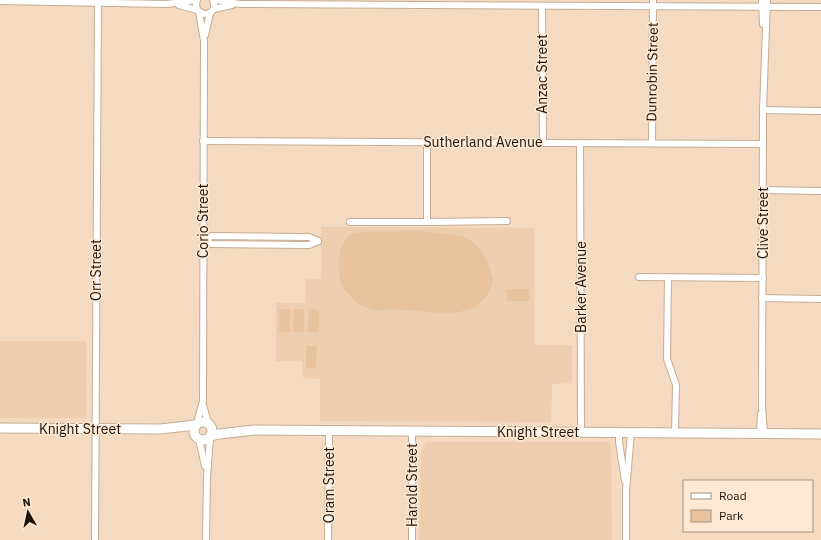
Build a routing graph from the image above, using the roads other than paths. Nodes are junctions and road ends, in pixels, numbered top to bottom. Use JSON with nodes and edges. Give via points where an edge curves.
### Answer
{"nodes":[{"id":1,"x":196,"y":0,"type":"edge"},
{"id":2,"x":214,"y":0,"type":"edge"},
{"id":3,"x":762,"y":0,"type":"edge"},
{"id":4,"x":767,"y":0,"type":"edge"},
{"id":5,"x":0,"y":2,"type":"edge"},
{"id":6,"x":98,"y":2,"type":"edge"},
{"id":7,"x":485,"y":3,"type":"edge"},
{"id":8,"x":653,"y":3,"type":"edge"},
{"id":9,"x":167,"y":4,"type":"junction"},
{"id":10,"x":240,"y":4,"type":"junction"},
{"id":11,"x":542,"y":6,"type":"junction"},
{"id":12,"x":764,"y":7,"type":"junction"},
{"id":13,"x":821,"y":7,"type":"edge"},
{"id":14,"x":198,"y":11,"type":"junction"},
{"id":15,"x":212,"y":11,"type":"junction"},
{"id":16,"x":204,"y":41,"type":"junction"},
{"id":17,"x":763,"y":110,"type":"junction"},
{"id":18,"x":821,"y":111,"type":"edge"},
{"id":19,"x":203,"y":141,"type":"junction"},
{"id":20,"x":427,"y":142,"type":"junction"},
{"id":21,"x":543,"y":142,"type":"junction"},
{"id":22,"x":580,"y":143,"type":"junction"},
{"id":23,"x":652,"y":143,"type":"junction"},
{"id":24,"x":763,"y":144,"type":"junction"},
{"id":25,"x":762,"y":190,"type":"junction"},
{"id":26,"x":821,"y":190,"type":"edge"},
{"id":27,"x":507,"y":221,"type":"dead end"},
{"id":28,"x":350,"y":222,"type":"dead end"},
{"id":29,"x":427,"y":222,"type":"junction"},
{"id":30,"x":203,"y":240,"type":"junction"},
{"id":31,"x":639,"y":277,"type":"dead end"},
{"id":32,"x":668,"y":278,"type":"junction"},
{"id":33,"x":763,"y":278,"type":"junction"},
{"id":34,"x":762,"y":298,"type":"junction"},
{"id":35,"x":821,"y":299,"type":"edge"},
{"id":36,"x":202,"y":401,"type":"junction"},
{"id":37,"x":196,"y":424,"type":"junction"},
{"id":38,"x":209,"y":425,"type":"junction"},
{"id":39,"x":0,"y":428,"type":"edge"},
{"id":40,"x":95,"y":429,"type":"junction"},
{"id":41,"x":160,"y":429,"type":"junction"},
{"id":42,"x":254,"y":430,"type":"junction"},
{"id":43,"x":329,"y":430,"type":"junction"},
{"id":44,"x":412,"y":431,"type":"junction"},
{"id":45,"x":581,"y":432,"type":"junction"},
{"id":46,"x":619,"y":432,"type":"junction"},
{"id":47,"x":632,"y":432,"type":"junction"},
{"id":48,"x":675,"y":433,"type":"junction"},
{"id":49,"x":762,"y":433,"type":"junction"},
{"id":50,"x":821,"y":434,"type":"edge"},
{"id":51,"x":210,"y":436,"type":"junction"},
{"id":52,"x":197,"y":437,"type":"junction"},
{"id":53,"x":207,"y":477,"type":"junction"},
{"id":54,"x":626,"y":491,"type":"junction"},
{"id":55,"x":95,"y":540,"type":"edge"},
{"id":56,"x":206,"y":540,"type":"edge"},
{"id":57,"x":328,"y":540,"type":"edge"},
{"id":58,"x":412,"y":540,"type":"edge"},
{"id":59,"x":626,"y":540,"type":"edge"}],
"edges":[{"from":1,"to":9,"type":"street"},
{"from":1,"to":14,"type":"street","name":"Corio Street"},
{"from":2,"to":10,"type":"street"},
{"from":2,"to":15,"type":"street","name":"Corio Street"},
{"from":3,"to":12,"type":"street","name":"Clive Street"},
{"from":4,"to":12,"type":"street","name":"Clive Street"},
{"from":5,"to":6,"type":"street"},
{"from":6,"to":9,"type":"street"},
{"from":6,"to":40,"type":"street","name":"Orr Street"},
{"from":7,"to":10,"type":"street"},
{"from":7,"to":11,"type":"street"},
{"from":8,"to":11,"type":"street"},
{"from":8,"to":12,"type":"street"},
{"from":8,"to":23,"type":"street","name":"Dunrobin Street"},
{"from":9,"to":14,"type":"street"},
{"from":10,"to":15,"type":"street"},
{"from":11,"to":21,"type":"street","name":"Anzac Street"},
{"from":12,"to":13,"type":"street"},
{"from":12,"to":17,"type":"street","name":"Clive Street"},
{"from":14,"to":15,"type":"street","via":[[204,14]]},
{"from":14,"to":16,"type":"street","name":"Corio Street"},
{"from":15,"to":16,"type":"street","name":"Corio Street"},
{"from":16,"to":19,"type":"street","name":"Corio Street"},
{"from":17,"to":18,"type":"street"},
{"from":17,"to":24,"type":"street","name":"Clive Street"},
{"from":19,"to":20,"type":"street","name":"Sutherland Avenue"},
{"from":19,"to":30,"type":"street","name":"Corio Street"},
{"from":20,"to":21,"type":"street","name":"Sutherland Avenue"},
{"from":20,"to":29,"type":"street"},
{"from":21,"to":22,"type":"street","name":"Sutherland Avenue"},
{"from":22,"to":23,"type":"street","name":"Sutherland Avenue"},
{"from":22,"to":45,"type":"street","name":"Barker Avenue"},
{"from":23,"to":24,"type":"street","name":"Sutherland Avenue"},
{"from":24,"to":25,"type":"street","name":"Clive Street"},
{"from":25,"to":26,"type":"street"},
{"from":25,"to":33,"type":"street","name":"Clive Street"},
{"from":27,"to":29,"type":"street"},
{"from":28,"to":29,"type":"street"},
{"from":30,"to":30,"type":"street","via":[[212,236],[309,237],[318,241],[309,244],[212,244]]},
{"from":30,"to":36,"type":"street","name":"Corio Street"},
{"from":31,"to":32,"type":"street"},
{"from":32,"to":33,"type":"street"},
{"from":32,"to":48,"type":"street","via":[[667,359],[676,385]]},
{"from":33,"to":34,"type":"street","name":"Clive Street"},
{"from":34,"to":35,"type":"street"},
{"from":34,"to":49,"type":"street","name":"Clive Street"},
{"from":36,"to":37,"type":"street","name":"Corio Street"},
{"from":36,"to":38,"type":"street","name":"Corio Street"},
{"from":37,"to":38,"type":"street","via":[[203,422]]},
{"from":37,"to":41,"type":"street","name":"Knight Street"},
{"from":37,"to":52,"type":"street","via":[[193,430]]},
{"from":38,"to":42,"type":"street","name":"Knight Street"},
{"from":38,"to":51,"type":"street","via":[[212,431]]},
{"from":39,"to":40,"type":"street","name":"Knight Street"},
{"from":40,"to":41,"type":"street","name":"Knight Street"},
{"from":40,"to":55,"type":"street","name":"Orr Street"},
{"from":41,"to":52,"type":"street","name":"Knight Street","via":[[189,433]]},
{"from":42,"to":43,"type":"street","name":"Knight Street"},
{"from":42,"to":51,"type":"street","name":"Knight Street"},
{"from":43,"to":44,"type":"street","name":"Knight Street"},
{"from":43,"to":57,"type":"street","name":"Oram Street"},
{"from":44,"to":45,"type":"street","name":"Knight Street"},
{"from":44,"to":58,"type":"street","name":"Harold Street"},
{"from":45,"to":46,"type":"street","name":"Knight Street"},
{"from":46,"to":47,"type":"street","name":"Knight Street"},
{"from":46,"to":54,"type":"street"},
{"from":47,"to":48,"type":"street","name":"Knight Street"},
{"from":47,"to":54,"type":"street"},
{"from":48,"to":49,"type":"street","name":"Knight Street"},
{"from":49,"to":50,"type":"street","name":"Knight Street"},
{"from":51,"to":52,"type":"street","via":[[205,440]]},
{"from":51,"to":53,"type":"street"},
{"from":52,"to":53,"type":"street"},
{"from":53,"to":56,"type":"street"},
{"from":54,"to":59,"type":"street"}]}
